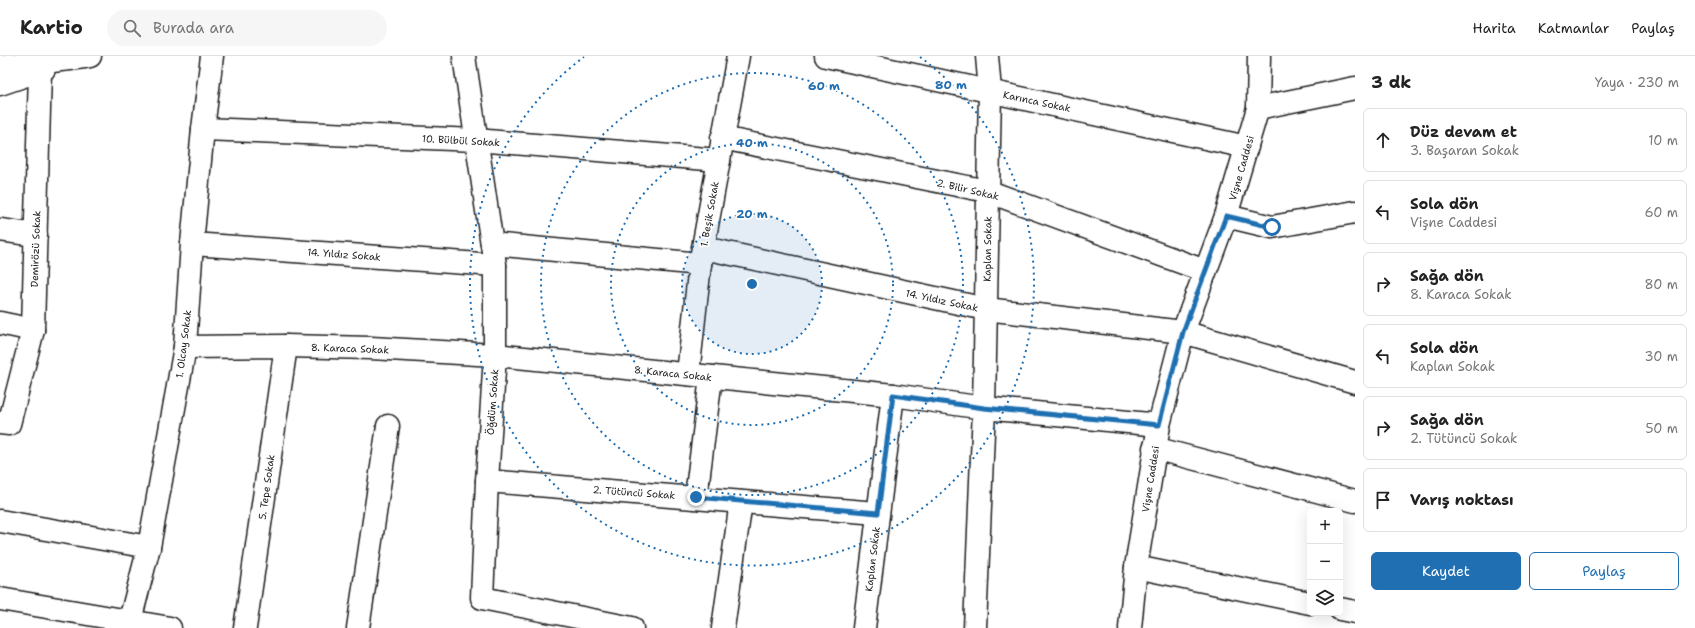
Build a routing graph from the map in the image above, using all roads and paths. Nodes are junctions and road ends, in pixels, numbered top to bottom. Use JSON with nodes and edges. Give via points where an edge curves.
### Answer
{"nodes":[{"id":1,"x":212,"y":56,"type":"edge"},
{"id":2,"x":464,"y":56,"type":"edge"},
{"id":3,"x":738,"y":56,"type":"edge"},
{"id":4,"x":826,"y":56,"type":"edge"},
{"id":5,"x":988,"y":56,"type":"edge"},
{"id":6,"x":1259,"y":56,"type":"edge"},
{"id":7,"x":0,"y":58,"type":"edge"},
{"id":8,"x":82,"y":58,"type":"edge"},
{"id":9,"x":0,"y":66,"type":"edge"},
{"id":10,"x":39,"y":66,"type":"junction"},
{"id":11,"x":0,"y":84,"type":"edge"},
{"id":12,"x":1355,"y":88,"type":"edge"},
{"id":13,"x":990,"y":90,"type":"junction"},
{"id":14,"x":1258,"y":108,"type":"junction"},
{"id":15,"x":203,"y":129,"type":"junction"},
{"id":16,"x":722,"y":138,"type":"junction"},
{"id":17,"x":476,"y":140,"type":"junction"},
{"id":18,"x":1247,"y":147,"type":"junction"},
{"id":19,"x":718,"y":160,"type":"junction"},
{"id":20,"x":987,"y":191,"type":"junction"},
{"id":21,"x":1355,"y":212,"type":"edge"},
{"id":22,"x":1226,"y":216,"type":"junction"},
{"id":23,"x":0,"y":230,"type":"edge"},
{"id":24,"x":36,"y":235,"type":"junction"},
{"id":25,"x":192,"y":244,"type":"junction"},
{"id":26,"x":493,"y":254,"type":"junction"},
{"id":27,"x":702,"y":256,"type":"junction"},
{"id":28,"x":1205,"y":271,"type":"junction"},
{"id":29,"x":986,"y":309,"type":"junction"},
{"id":30,"x":0,"y":322,"type":"edge"},
{"id":31,"x":33,"y":330,"type":"junction"},
{"id":32,"x":1183,"y":332,"type":"junction"},
{"id":33,"x":286,"y":346,"type":"junction"},
{"id":34,"x":185,"y":348,"type":"junction"},
{"id":35,"x":495,"y":355,"type":"junction"},
{"id":36,"x":688,"y":374,"type":"junction"},
{"id":37,"x":711,"y":377,"type":"junction"},
{"id":38,"x":1355,"y":382,"type":"edge"},
{"id":39,"x":893,"y":395,"type":"junction"},
{"id":40,"x":984,"y":408,"type":"junction"},
{"id":41,"x":0,"y":423,"type":"edge"},
{"id":42,"x":1159,"y":425,"type":"junction"},
{"id":43,"x":388,"y":426,"type":"dead end"},
{"id":44,"x":1154,"y":448,"type":"junction"},
{"id":45,"x":487,"y":481,"type":"junction"},
{"id":46,"x":696,"y":497,"type":"junction"},
{"id":47,"x":1355,"y":500,"type":"edge"},
{"id":48,"x":741,"y":502,"type":"junction"},
{"id":49,"x":878,"y":513,"type":"junction"},
{"id":50,"x":0,"y":521,"type":"edge"},
{"id":51,"x":149,"y":547,"type":"junction"},
{"id":52,"x":1136,"y":567,"type":"junction"},
{"id":53,"x":0,"y":599,"type":"edge"},
{"id":54,"x":1307,"y":602,"type":"edge"},
{"id":55,"x":1343,"y":610,"type":"edge"},
{"id":56,"x":1355,"y":612,"type":"edge"},
{"id":57,"x":129,"y":624,"type":"edge"},
{"id":58,"x":170,"y":628,"type":"edge"},
{"id":59,"x":245,"y":628,"type":"edge"},
{"id":60,"x":358,"y":628,"type":"edge"},
{"id":61,"x":632,"y":628,"type":"edge"},
{"id":62,"x":723,"y":628,"type":"edge"},
{"id":63,"x":864,"y":628,"type":"edge"},
{"id":64,"x":975,"y":628,"type":"edge"},
{"id":65,"x":1130,"y":628,"type":"edge"}],
"edges":[{"from":1,"to":15,"type":"street","name":"1. Olcay Sokak"},
{"from":2,"to":17,"type":"street","name":"Öğdüm Sokak"},
{"from":3,"to":16,"type":"street","name":"1. Beşik Sokak"},
{"from":4,"to":13,"type":"street","name":"Karınca Sokak"},
{"from":5,"to":13,"type":"street","name":"Kaplan Sokak"},
{"from":6,"to":14,"type":"street","name":"Vişne Caddesi"},
{"from":7,"to":10,"type":"street"},
{"from":8,"to":10,"type":"street"},
{"from":9,"to":10,"type":"street"},
{"from":10,"to":11,"type":"street"},
{"from":10,"to":24,"type":"street","name":"Demirözü Sokak"},
{"from":12,"to":14,"type":"street"},
{"from":13,"to":18,"type":"street","name":"Karınca Sokak"},
{"from":13,"to":20,"type":"street","name":"Kaplan Sokak"},
{"from":14,"to":18,"type":"street","name":"Vişne Caddesi"},
{"from":15,"to":17,"type":"street","name":"10. Bülbül Sokak"},
{"from":15,"to":25,"type":"street","name":"1. Olcay Sokak"},
{"from":16,"to":19,"type":"street","name":"1. Beşik Sokak"},
{"from":16,"to":20,"type":"street","name":"2. Bilir Sokak"},
{"from":17,"to":19,"type":"street","name":"10. Bülbül Sokak"},
{"from":17,"to":26,"type":"street","name":"Öğdüm Sokak"},
{"from":18,"to":22,"type":"street","name":"Vişne Caddesi"},
{"from":19,"to":27,"type":"street","name":"1. Beşik Sokak"},
{"from":20,"to":28,"type":"street","name":"2. Bilir Sokak"},
{"from":20,"to":29,"type":"street","name":"Kaplan Sokak"},
{"from":21,"to":22,"type":"street","via":[[1272,227]]},
{"from":22,"to":28,"type":"street","name":"Vişne Caddesi"},
{"from":23,"to":24,"type":"street"},
{"from":24,"to":31,"type":"street","name":"Demirözü Sokak"},
{"from":25,"to":26,"type":"street","name":"14. Yıldız Sokak"},
{"from":25,"to":34,"type":"street","name":"1. Olcay Sokak"},
{"from":26,"to":27,"type":"street","name":"14. Yıldız Sokak"},
{"from":26,"to":35,"type":"street","name":"Öğdüm Sokak"},
{"from":27,"to":29,"type":"street","name":"14. Yıldız Sokak"},
{"from":27,"to":36,"type":"street","name":"1. Beşik Sokak"},
{"from":28,"to":32,"type":"street","name":"Vişne Caddesi"},
{"from":29,"to":32,"type":"street","name":"14. Yıldız Sokak"},
{"from":29,"to":40,"type":"street","name":"Kaplan Sokak"},
{"from":30,"to":31,"type":"street"},
{"from":31,"to":41,"type":"street","name":"Demirözü Sokak","via":[[9,424]]},
{"from":32,"to":38,"type":"street","name":"14. Yıldız Sokak"},
{"from":32,"to":42,"type":"street","name":"Vişne Caddesi"},
{"from":33,"to":34,"type":"street","name":"8. Karaca Sokak"},
{"from":33,"to":35,"type":"street","name":"8. Karaca Sokak"},
{"from":33,"to":59,"type":"street","name":"5. Tepe Sokak"},
{"from":34,"to":51,"type":"street","name":"1. Olcay Sokak"},
{"from":35,"to":36,"type":"street","name":"8. Karaca Sokak"},
{"from":35,"to":45,"type":"street","name":"Öğdüm Sokak"},
{"from":36,"to":37,"type":"street","name":"8. Karaca Sokak"},
{"from":37,"to":39,"type":"street","name":"8. Karaca Sokak"},
{"from":37,"to":46,"type":"street"},
{"from":39,"to":40,"type":"street","name":"8. Karaca Sokak"},
{"from":39,"to":49,"type":"street","name":"Kaplan Sokak"},
{"from":40,"to":42,"type":"street","name":"8. Karaca Sokak"},
{"from":40,"to":64,"type":"street","name":"Kaplan Sokak"},
{"from":42,"to":44,"type":"street","name":"Vişne Caddesi"},
{"from":43,"to":60,"type":"street"},
{"from":44,"to":47,"type":"street"},
{"from":44,"to":52,"type":"street","name":"Vişne Caddesi"},
{"from":45,"to":46,"type":"street","name":"2. Tütüncü Sokak"},
{"from":45,"to":61,"type":"street","name":"Öğdüm Sokak","via":[[482,598]]},
{"from":46,"to":48,"type":"street","name":"2. Tütüncü Sokak"},
{"from":48,"to":49,"type":"street","name":"2. Tütüncü Sokak"},
{"from":48,"to":62,"type":"street"},
{"from":49,"to":63,"type":"street","name":"Kaplan Sokak"},
{"from":50,"to":51,"type":"street"},
{"from":51,"to":57,"type":"street","name":"1. Olcay Sokak"},
{"from":52,"to":54,"type":"street"},
{"from":52,"to":65,"type":"street","name":"Vişne Caddesi"},
{"from":53,"to":57,"type":"street"},
{"from":55,"to":56,"type":"street"},
{"from":57,"to":58,"type":"street"}]}
